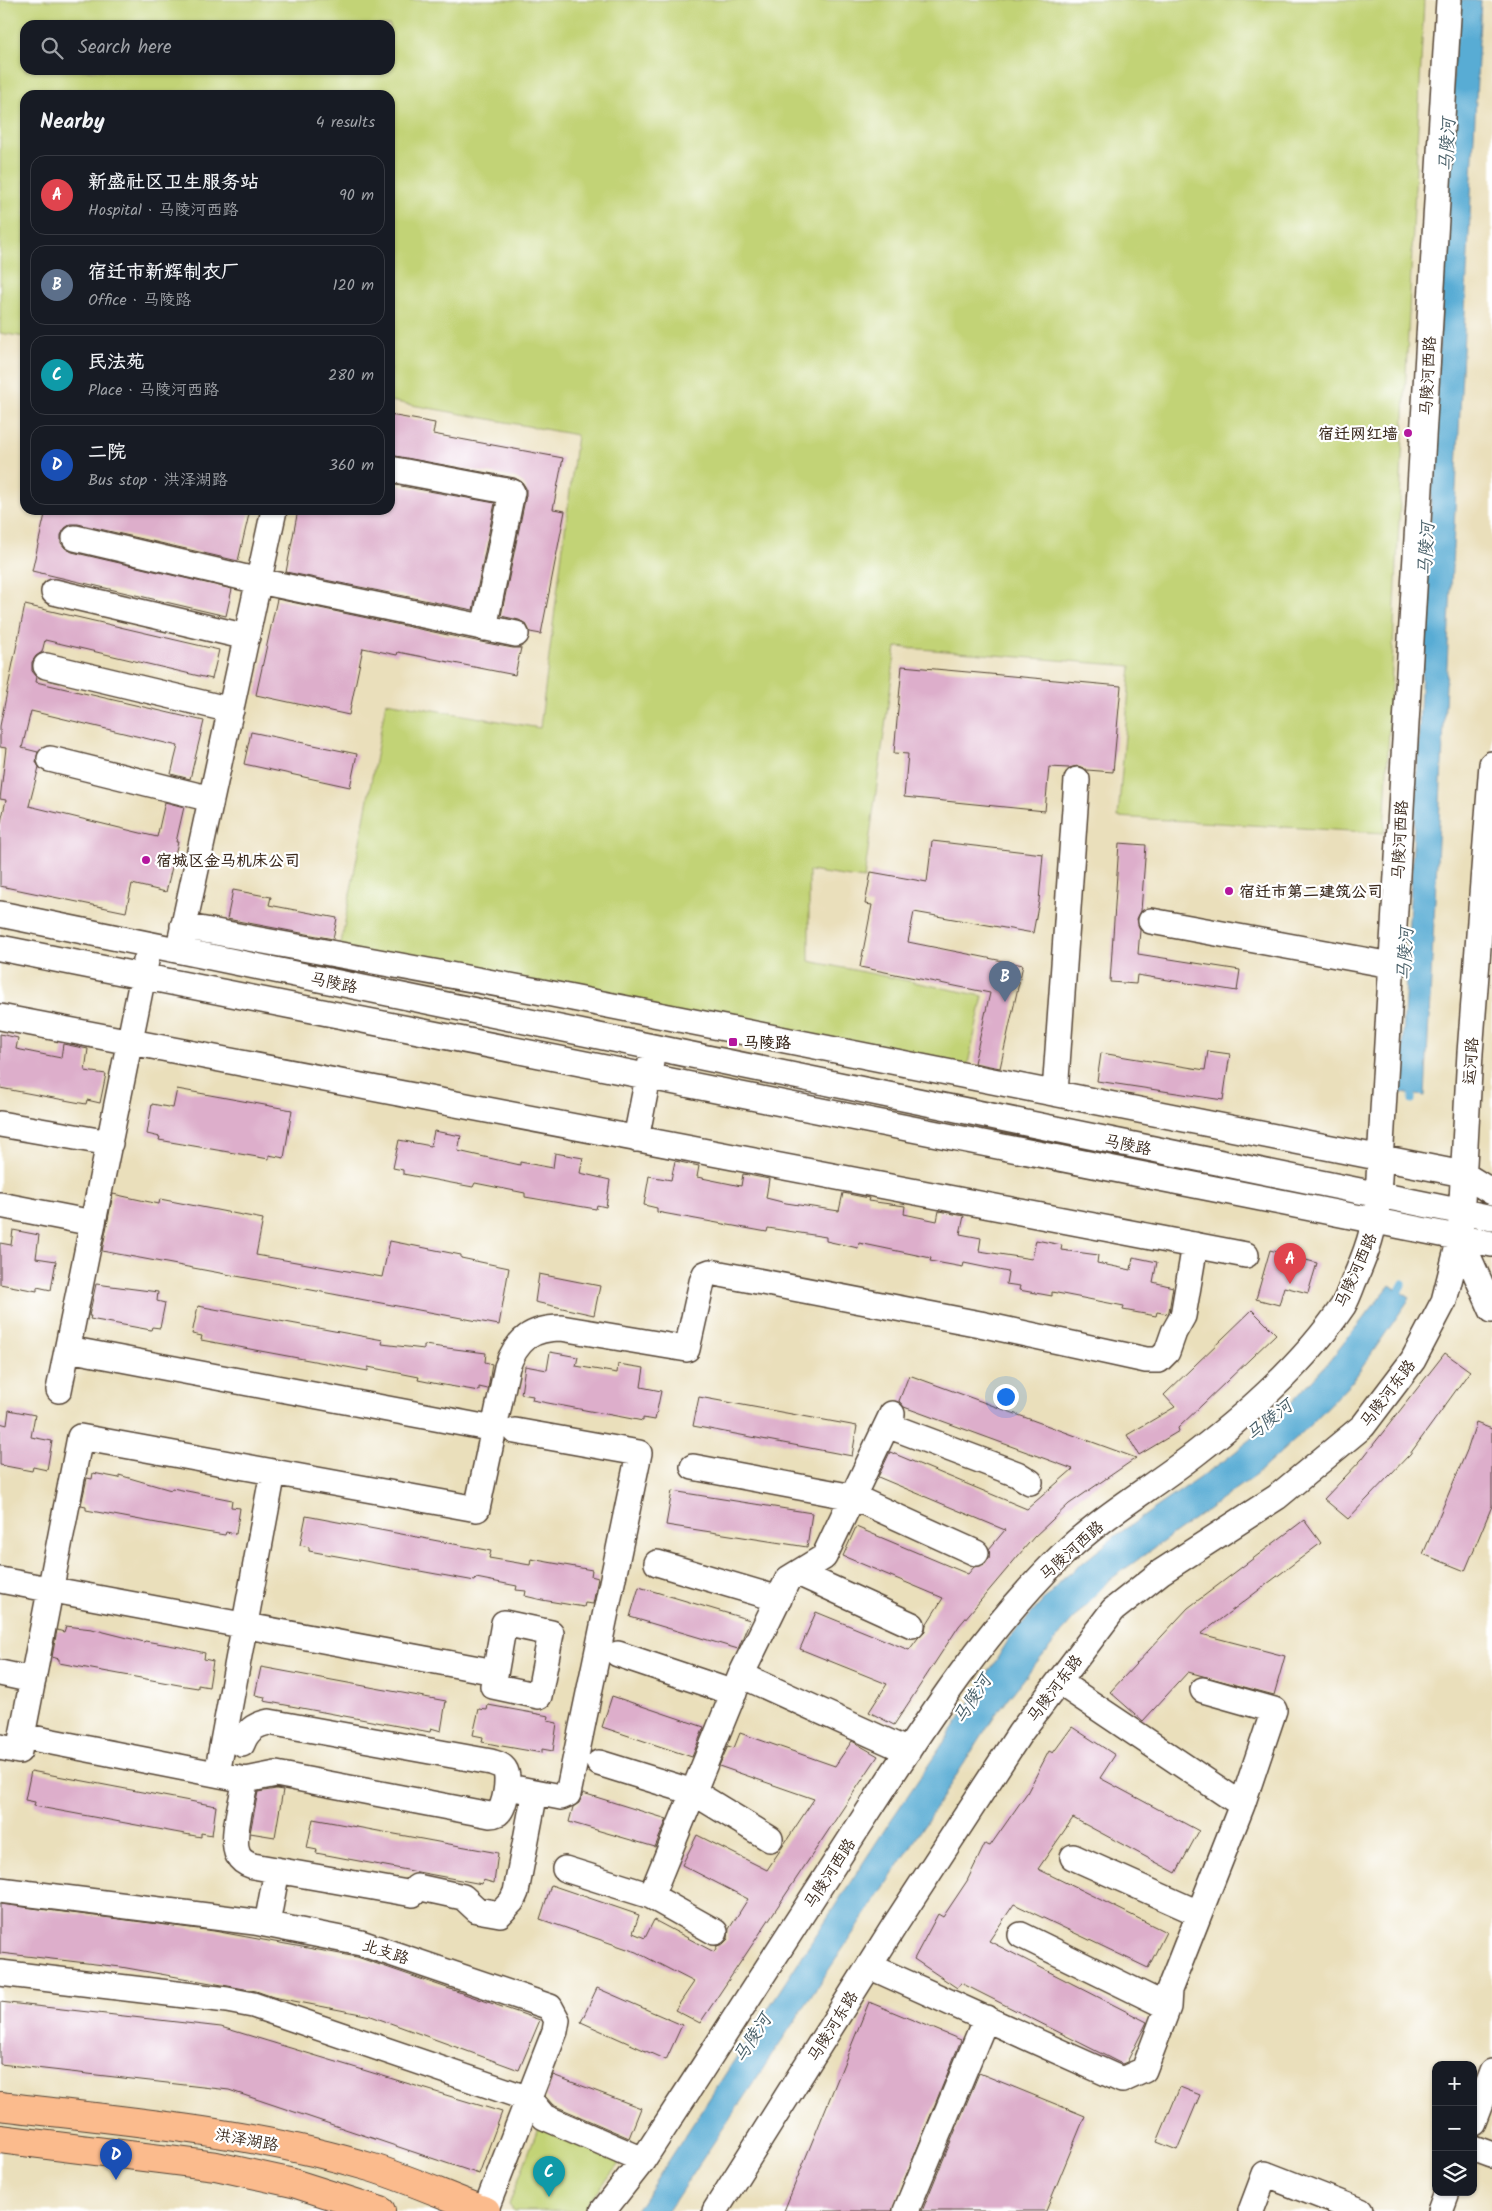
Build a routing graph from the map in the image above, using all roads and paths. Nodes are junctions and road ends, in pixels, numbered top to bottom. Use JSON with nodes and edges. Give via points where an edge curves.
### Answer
{"nodes":[{"id":1,"x":1449,"y":0,"type":"edge"},
{"id":2,"x":395,"y":470,"type":"edge"},
{"id":3,"x":273,"y":515,"type":"edge"},
{"id":4,"x":74,"y":538,"type":"dead end"},
{"id":5,"x":259,"y":582,"type":"junction"},
{"id":6,"x":54,"y":592,"type":"dead end"},
{"id":7,"x":484,"y":628,"type":"junction"},
{"id":8,"x":516,"y":634,"type":"dead end"},
{"id":9,"x":247,"y":637,"type":"junction"},
{"id":10,"x":46,"y":666,"type":"dead end"},
{"id":11,"x":231,"y":710,"type":"junction"},
{"id":12,"x":50,"y":759,"type":"dead end"},
{"id":13,"x":1492,"y":779,"type":"edge"},
{"id":14,"x":1077,"y":780,"type":"dead end"},
{"id":15,"x":211,"y":799,"type":"junction"},
{"id":16,"x":0,"y":914,"type":"edge"},
{"id":17,"x":1151,"y":921,"type":"dead end"},
{"id":18,"x":181,"y":938,"type":"junction"},
{"id":19,"x":150,"y":944,"type":"junction"},
{"id":20,"x":0,"y":948,"type":"edge"},
{"id":21,"x":1391,"y":965,"type":"junction"},
{"id":22,"x":143,"y":977,"type":"junction"},
{"id":23,"x":0,"y":1017,"type":"edge"},
{"id":24,"x":130,"y":1043,"type":"junction"},
{"id":25,"x":654,"y":1047,"type":"junction"},
{"id":26,"x":1481,"y":1054,"type":"edge"},
{"id":27,"x":648,"y":1077,"type":"junction"},
{"id":28,"x":1054,"y":1093,"type":"junction"},
{"id":29,"x":0,"y":1124,"type":"edge"},
{"id":30,"x":636,"y":1139,"type":"junction"},
{"id":31,"x":110,"y":1143,"type":"junction"},
{"id":32,"x":1380,"y":1158,"type":"junction"},
{"id":33,"x":1463,"y":1174,"type":"junction"},
{"id":34,"x":1492,"y":1192,"type":"edge"},
{"id":35,"x":1378,"y":1195,"type":"junction"},
{"id":36,"x":0,"y":1205,"type":"edge"},
{"id":37,"x":1462,"y":1212,"type":"junction"},
{"id":38,"x":1492,"y":1218,"type":"edge"},
{"id":39,"x":1376,"y":1221,"type":"junction"},
{"id":40,"x":93,"y":1222,"type":"junction"},
{"id":41,"x":1460,"y":1238,"type":"junction"},
{"id":42,"x":1492,"y":1244,"type":"edge"},
{"id":43,"x":1195,"y":1245,"type":"junction"},
{"id":44,"x":1246,"y":1255,"type":"dead end"},
{"id":45,"x":1492,"y":1310,"type":"edge"},
{"id":46,"x":68,"y":1349,"type":"junction"},
{"id":47,"x":59,"y":1390,"type":"dead end"},
{"id":48,"x":505,"y":1430,"type":"junction"},
{"id":49,"x":693,"y":1467,"type":"dead end"},
{"id":50,"x":273,"y":1472,"type":"junction"},
{"id":51,"x":1030,"y":1482,"type":"dead end"},
{"id":52,"x":853,"y":1497,"type":"junction"},
{"id":53,"x":976,"y":1553,"type":"dead end"},
{"id":54,"x":657,"y":1563,"type":"dead end"},
{"id":55,"x":798,"y":1573,"type":"junction"},
{"id":56,"x":0,"y":1580,"type":"edge"},
{"id":57,"x":50,"y":1590,"type":"junction"},
{"id":58,"x":779,"y":1599,"type":"junction"},
{"id":59,"x":912,"y":1625,"type":"dead end"},
{"id":60,"x":618,"y":1654,"type":"dead end"},
{"id":61,"x":495,"y":1672,"type":"dead end"},
{"id":62,"x":0,"y":1674,"type":"edge"},
{"id":63,"x":33,"y":1680,"type":"junction"},
{"id":64,"x":1058,"y":1682,"type":"junction"},
{"id":65,"x":737,"y":1684,"type":"junction"},
{"id":66,"x":1202,"y":1690,"type":"dead end"},
{"id":67,"x":22,"y":1736,"type":"junction"},
{"id":68,"x":242,"y":1744,"type":"dead end"},
{"id":69,"x":0,"y":1747,"type":"edge"},
{"id":70,"x":908,"y":1751,"type":"junction"},
{"id":71,"x":599,"y":1764,"type":"dead end"},
{"id":72,"x":217,"y":1774,"type":"junction"},
{"id":73,"x":246,"y":1780,"type":"junction"},
{"id":74,"x":506,"y":1786,"type":"junction"},
{"id":75,"x":535,"y":1792,"type":"junction"},
{"id":76,"x":693,"y":1792,"type":"junction"},
{"id":77,"x":1242,"y":1805,"type":"junction"},
{"id":78,"x":770,"y":1839,"type":"dead end"},
{"id":79,"x":1073,"y":1857,"type":"dead end"},
{"id":80,"x":565,"y":1869,"type":"dead end"},
{"id":81,"x":277,"y":1870,"type":"junction"},
{"id":82,"x":0,"y":1890,"type":"edge"},
{"id":83,"x":651,"y":1896,"type":"junction"},
{"id":84,"x":1198,"y":1913,"type":"junction"},
{"id":85,"x":267,"y":1924,"type":"junction"},
{"id":86,"x":715,"y":1932,"type":"dead end"},
{"id":87,"x":1021,"y":1935,"type":"dead end"},
{"id":88,"x":869,"y":1966,"type":"junction"},
{"id":89,"x":0,"y":1973,"type":"edge"},
{"id":90,"x":1168,"y":2007,"type":"junction"},
{"id":91,"x":986,"y":2018,"type":"junction"},
{"id":92,"x":1492,"y":2072,"type":"edge"},
{"id":93,"x":529,"y":2099,"type":"junction"},
{"id":94,"x":0,"y":2106,"type":"edge"},
{"id":95,"x":1477,"y":2111,"type":"edge"},
{"id":96,"x":0,"y":2139,"type":"edge"},
{"id":97,"x":1477,"y":2149,"type":"edge"},
{"id":98,"x":1492,"y":2155,"type":"edge"},
{"id":99,"x":643,"y":2160,"type":"junction"},
{"id":100,"x":1446,"y":2196,"type":"edge"},
{"id":101,"x":381,"y":2211,"type":"edge"},
{"id":102,"x":486,"y":2211,"type":"edge"},
{"id":103,"x":603,"y":2211,"type":"edge"},
{"id":104,"x":715,"y":2211,"type":"edge"},
{"id":105,"x":906,"y":2211,"type":"edge"},
{"id":106,"x":1251,"y":2211,"type":"edge"},
{"id":107,"x":1360,"y":2211,"type":"edge"},
{"id":108,"x":1440,"y":2211,"type":"edge"}],
"edges":[{"from":1,"to":21,"type":"street","name":"马陵河西路"},
{"from":2,"to":7,"type":"street","via":[[512,492]]},
{"from":3,"to":5,"type":"street"},
{"from":4,"to":5,"type":"street"},
{"from":5,"to":7,"type":"street"},
{"from":5,"to":9,"type":"street"},
{"from":6,"to":9,"type":"street"},
{"from":7,"to":8,"type":"street"},
{"from":9,"to":11,"type":"street"},
{"from":10,"to":11,"type":"street"},
{"from":11,"to":15,"type":"street"},
{"from":12,"to":15,"type":"street"},
{"from":13,"to":26,"type":"street","name":"运河路"},
{"from":14,"to":28,"type":"street"},
{"from":15,"to":18,"type":"street"},
{"from":16,"to":19,"type":"street","name":"马陵路"},
{"from":17,"to":21,"type":"street"},
{"from":18,"to":19,"type":"street","name":"马陵路"},
{"from":18,"to":25,"type":"street","name":"马陵路"},
{"from":18,"to":28,"type":"street","via":[[546,993]]},
{"from":19,"to":22,"type":"street"},
{"from":20,"to":22,"type":"street","name":"马陵路"},
{"from":21,"to":32,"type":"street","name":"马陵河西路"},
{"from":22,"to":24,"type":"street"},
{"from":22,"to":27,"type":"street","name":"马陵路"},
{"from":23,"to":24,"type":"street"},
{"from":24,"to":30,"type":"street"},
{"from":24,"to":31,"type":"street"},
{"from":25,"to":27,"type":"street"},
{"from":25,"to":35,"type":"street","name":"马陵路"},
{"from":26,"to":33,"type":"street","name":"运河路"},
{"from":27,"to":30,"type":"street"},
{"from":27,"to":39,"type":"street","name":"马陵路"},
{"from":28,"to":32,"type":"street"},
{"from":29,"to":31,"type":"street"},
{"from":30,"to":43,"type":"street"},
{"from":31,"to":40,"type":"street"},
{"from":32,"to":33,"type":"street"},
{"from":32,"to":35,"type":"street","name":"马陵河西路"},
{"from":33,"to":34,"type":"street"},
{"from":33,"to":37,"type":"street","name":"运河路"},
{"from":35,"to":37,"type":"street","name":"马陵路"},
{"from":35,"to":39,"type":"street","name":"马陵河西路"},
{"from":36,"to":40,"type":"street"},
{"from":37,"to":38,"type":"street","name":"马陵路"},
{"from":37,"to":41,"type":"street","name":"运河路"},
{"from":39,"to":41,"type":"street","name":"马陵路"},
{"from":39,"to":70,"type":"street","name":"马陵河西路","via":[[1366,1255],[1344,1304],[1299,1361],[1196,1453],[1117,1509],[1064,1553],[1022,1596],[973,1658]]},
{"from":40,"to":46,"type":"street"},
{"from":41,"to":42,"type":"street","name":"马陵路"},
{"from":41,"to":45,"type":"street"},
{"from":41,"to":64,"type":"street","name":"马陵河东路","via":[[1444,1302],[1413,1360],[1363,1426],[1277,1497],[1161,1572],[1113,1610]]},
{"from":43,"to":44,"type":"street"},
{"from":43,"to":48,"type":"street","via":[[1183,1316],[1167,1352],[1159,1360],[1146,1360],[710,1272],[705,1274],[702,1282],[687,1349],[561,1328],[546,1328],[530,1335],[516,1348],[507,1367]]},
{"from":46,"to":47,"type":"street"},
{"from":46,"to":48,"type":"street"},
{"from":48,"to":50,"type":"street","via":[[477,1509]]},
{"from":48,"to":75,"type":"street","via":[[639,1453],[568,1794],[562,1797]]},
{"from":49,"to":52,"type":"street"},
{"from":50,"to":57,"type":"street","via":[[80,1437]]},
{"from":50,"to":72,"type":"street"},
{"from":51,"to":52,"type":"street","via":[[889,1419]]},
{"from":52,"to":53,"type":"street"},
{"from":52,"to":55,"type":"street","via":[[824,1557]]},
{"from":54,"to":58,"type":"street"},
{"from":55,"to":58,"type":"street","via":[[788,1579]]},
{"from":55,"to":59,"type":"street"},
{"from":56,"to":57,"type":"street"},
{"from":57,"to":61,"type":"street"},
{"from":57,"to":63,"type":"street"},
{"from":58,"to":65,"type":"street"},
{"from":60,"to":65,"type":"street"},
{"from":62,"to":63,"type":"street"},
{"from":63,"to":67,"type":"street"},
{"from":64,"to":77,"type":"street"},
{"from":64,"to":88,"type":"street","name":"马陵河东路","via":[[1016,1740]]},
{"from":65,"to":70,"type":"street"},
{"from":65,"to":76,"type":"street"},
{"from":66,"to":77,"type":"street","via":[[1274,1710]]},
{"from":67,"to":69,"type":"street","via":[[19,1751]]},
{"from":67,"to":72,"type":"street"},
{"from":68,"to":74,"type":"street","via":[[250,1729],[268,1722],[499,1764],[508,1777]]},
{"from":70,"to":99,"type":"street","name":"马陵河西路"},
{"from":71,"to":76,"type":"street"},
{"from":72,"to":73,"type":"street"},
{"from":73,"to":74,"type":"street","via":[[276,1774],[490,1815],[501,1810]]},
{"from":73,"to":81,"type":"street","via":[[235,1842],[237,1854],[244,1863]]},
{"from":74,"to":75,"type":"street"},
{"from":75,"to":81,"type":"street","via":[[516,1892],[500,1914],[476,1910],[463,1897],[417,1887],[413,1894]]},
{"from":76,"to":78,"type":"street"},
{"from":76,"to":83,"type":"street"},
{"from":77,"to":84,"type":"street"},
{"from":79,"to":84,"type":"street"},
{"from":80,"to":83,"type":"street"},
{"from":81,"to":85,"type":"street"},
{"from":82,"to":85,"type":"street","name":"北支路"},
{"from":83,"to":86,"type":"street"},
{"from":84,"to":90,"type":"street","via":[[1169,1990]]},
{"from":85,"to":93,"type":"street","name":"北支路","via":[[361,1942],[550,2007],[557,2020],[555,2031]]},
{"from":87,"to":90,"type":"street"},
{"from":88,"to":91,"type":"street"},
{"from":88,"to":104,"type":"street","name":"马陵河东路"},
{"from":89,"to":93,"type":"street","via":[[253,2005]]},
{"from":90,"to":91,"type":"street","via":[[1144,2070],[1122,2080]]},
{"from":91,"to":105,"type":"street"},
{"from":92,"to":95,"type":"street"},
{"from":93,"to":99,"type":"street","via":[[544,2117]]},
{"from":93,"to":102,"type":"street","name":"北支路"},
{"from":94,"to":102,"type":"main road","name":"洪泽湖路","via":[[200,2131],[294,2148],[373,2168]]},
{"from":96,"to":101,"type":"main road","name":"洪泽湖路","via":[[216,2166],[294,2183]]},
{"from":97,"to":98,"type":"street"},
{"from":99,"to":103,"type":"street","name":"马陵河西路"},
{"from":100,"to":108,"type":"street"},
{"from":106,"to":107,"type":"street","via":[[1265,2174]]}]}
